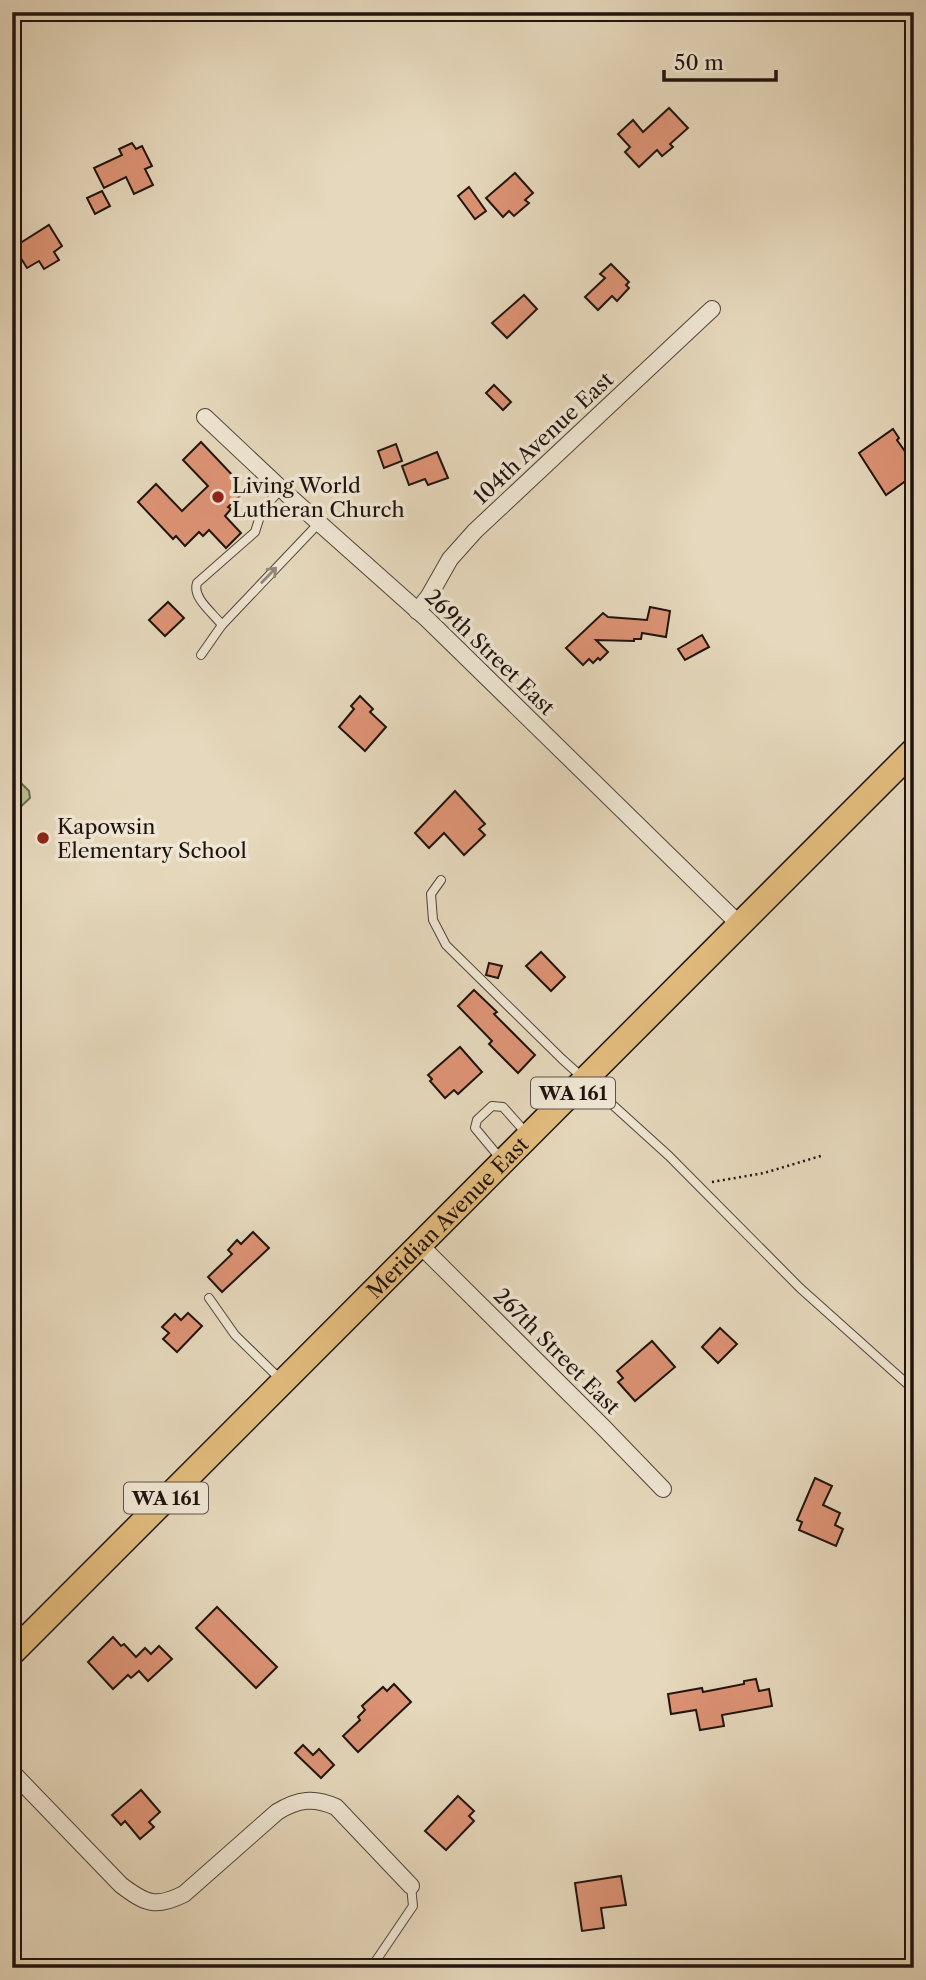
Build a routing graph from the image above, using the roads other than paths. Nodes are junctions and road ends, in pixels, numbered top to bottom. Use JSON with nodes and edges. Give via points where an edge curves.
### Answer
{"nodes":[{"id":1,"x":712,"y":309,"type":"dead end"},
{"id":2,"x":205,"y":417,"type":"dead end"},
{"id":3,"x":281,"y":489,"type":"junction"},
{"id":4,"x":319,"y":523,"type":"junction"},
{"id":5,"x":417,"y":611,"type":"junction"},
{"id":6,"x":222,"y":625,"type":"junction"},
{"id":7,"x":201,"y":655,"type":"dead end"},
{"id":8,"x":914,"y":750,"type":"edge"},
{"id":9,"x":441,"y":880,"type":"dead end"},
{"id":10,"x":740,"y":925,"type":"junction"},
{"id":11,"x":586,"y":1080,"type":"junction"},
{"id":12,"x":530,"y":1136,"type":"junction"},
{"id":13,"x":503,"y":1162,"type":"junction"},
{"id":14,"x":420,"y":1245,"type":"junction"},
{"id":15,"x":209,"y":1298,"type":"dead end"},
{"id":16,"x":282,"y":1381,"type":"junction"},
{"id":17,"x":914,"y":1390,"type":"edge"},
{"id":18,"x":663,"y":1489,"type":"dead end"},
{"id":19,"x":12,"y":1653,"type":"edge"},
{"id":20,"x":12,"y":1772,"type":"edge"},
{"id":21,"x":411,"y":1885,"type":"joint"},
{"id":22,"x":372,"y":1968,"type":"edge"}],
"edges":[{"from":1,"to":5,"type":"street","name":"104th Avenue East","via":[[475,531],[450,559]]},
{"from":2,"to":3,"type":"street","name":"269th Street East"},
{"from":3,"to":4,"type":"street","name":"269th Street East"},
{"from":3,"to":6,"type":"lane","via":[[262,510],[254,532],[197,583],[196,595]]},
{"from":4,"to":5,"type":"street","name":"269th Street East"},
{"from":6,"to":4,"type":"lane","one_way":true},
{"from":5,"to":10,"type":"street","name":"269th Street East"},
{"from":6,"to":7,"type":"lane"},
{"from":8,"to":10,"type":"main road","name":"Meridian Avenue East","number":"WA 161"},
{"from":9,"to":11,"type":"lane","via":[[431,894],[433,920],[446,945]]},
{"from":10,"to":11,"type":"main road","name":"Meridian Avenue East","number":"WA 161"},
{"from":11,"to":12,"type":"main road","name":"Meridian Avenue East","number":"WA 161"},
{"from":11,"to":17,"type":"lane","via":[[800,1288]]},
{"from":12,"to":13,"type":"main road","name":"Meridian Avenue East","number":"WA 161"},
{"from":12,"to":13,"type":"lane","via":[[499,1105],[477,1120],[478,1133]]},
{"from":13,"to":14,"type":"main road","name":"Meridian Avenue East","number":"WA 161"},
{"from":14,"to":16,"type":"main road","name":"Meridian Avenue East","number":"WA 161"},
{"from":14,"to":18,"type":"street","name":"267th Street East"},
{"from":15,"to":16,"type":"lane","via":[[235,1335]]},
{"from":16,"to":19,"type":"main road","name":"Meridian Avenue East","number":"WA 161"},
{"from":20,"to":21,"type":"street","via":[[121,1885],[153,1903],[166,1903],[184,1894],[277,1812],[290,1804],[320,1800],[336,1807]]},
{"from":21,"to":22,"type":"lane","via":[[414,1906]]}]}
